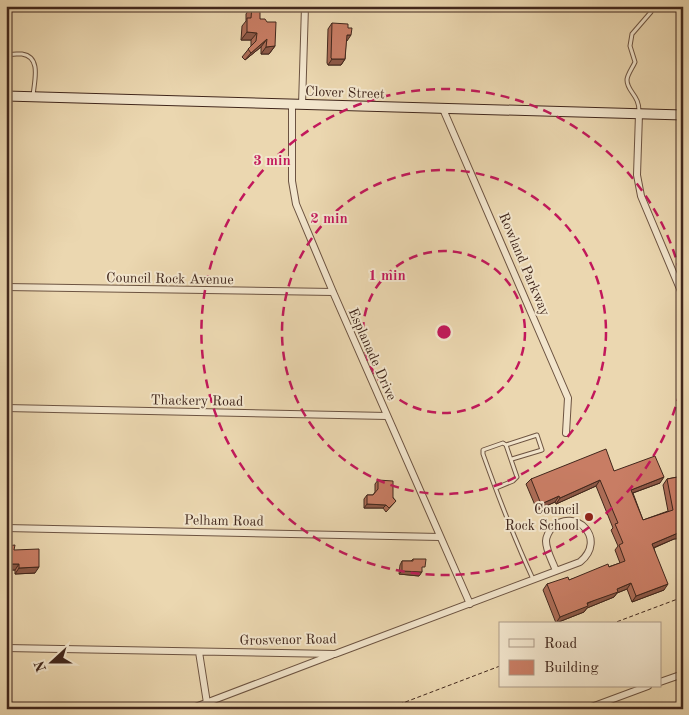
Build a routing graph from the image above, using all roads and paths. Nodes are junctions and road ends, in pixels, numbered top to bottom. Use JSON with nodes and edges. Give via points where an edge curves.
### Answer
{"nodes":[{"id":1,"x":305,"y":6,"type":"edge"},
{"id":2,"x":651,"y":12,"type":"dead end"},
{"id":3,"x":6,"y":56,"type":"edge"},
{"id":4,"x":6,"y":96,"type":"edge"},
{"id":5,"x":33,"y":97,"type":"junction"},
{"id":6,"x":292,"y":104,"type":"junction"},
{"id":7,"x":302,"y":105,"type":"junction"},
{"id":8,"x":444,"y":109,"type":"junction"},
{"id":9,"x":639,"y":114,"type":"junction"},
{"id":10,"x":683,"y":115,"type":"edge"},
{"id":11,"x":6,"y":287,"type":"edge"},
{"id":12,"x":333,"y":292,"type":"junction"},
{"id":13,"x":683,"y":296,"type":"edge"},
{"id":14,"x":6,"y":408,"type":"edge"},
{"id":15,"x":387,"y":416,"type":"junction"},
{"id":16,"x":566,"y":433,"type":"dead end"},
{"id":17,"x":506,"y":445,"type":"junction"},
{"id":18,"x":512,"y":459,"type":"junction"},
{"id":19,"x":496,"y":488,"type":"junction"},
{"id":20,"x":6,"y":528,"type":"edge"},
{"id":21,"x":440,"y":537,"type":"junction"},
{"id":22,"x":556,"y":571,"type":"junction"},
{"id":23,"x":533,"y":580,"type":"junction"},
{"id":24,"x":683,"y":597,"type":"edge"},
{"id":25,"x":470,"y":604,"type":"junction"},
{"id":26,"x":616,"y":622,"type":"edge"},
{"id":27,"x":6,"y":648,"type":"edge"},
{"id":28,"x":199,"y":652,"type":"junction"},
{"id":29,"x":336,"y":654,"type":"junction"},
{"id":30,"x":499,"y":666,"type":"edge"},
{"id":31,"x":683,"y":674,"type":"edge"},
{"id":32,"x":662,"y":681,"type":"edge"},
{"id":33,"x":643,"y":688,"type":"edge"},
{"id":34,"x":206,"y":703,"type":"junction"},
{"id":35,"x":190,"y":709,"type":"edge"},
{"id":36,"x":387,"y":709,"type":"edge"},
{"id":37,"x":586,"y":709,"type":"edge"}],
"edges":[{"from":1,"to":7,"type":"street"},
{"from":2,"to":9,"type":"lane","via":[[632,34],[630,46],[635,62],[627,79],[628,87],[640,103]]},
{"from":3,"to":5,"type":"lane","via":[[32,58],[35,64]]},
{"from":4,"to":5,"type":"main road","name":"Clover Street"},
{"from":5,"to":6,"type":"main road","name":"Clover Street"},
{"from":6,"to":7,"type":"main road","name":"Clover Street"},
{"from":6,"to":12,"type":"street","name":"Esplanade Drive","via":[[292,181],[296,204]]},
{"from":7,"to":8,"type":"main road","name":"Clover Street"},
{"from":8,"to":9,"type":"main road","name":"Clover Street"},
{"from":8,"to":16,"type":"street","name":"Rowland Parkway","via":[[568,398]]},
{"from":9,"to":10,"type":"main road","name":"Clover Street"},
{"from":9,"to":13,"type":"street","via":[[637,176],[641,196]]},
{"from":11,"to":12,"type":"street","name":"Council Rock Avenue"},
{"from":12,"to":15,"type":"street","name":"Esplanade Drive"},
{"from":14,"to":15,"type":"street","name":"Thackery Road"},
{"from":15,"to":21,"type":"street","name":"Esplanade Drive"},
{"from":17,"to":18,"type":"lane"},
{"from":17,"to":18,"type":"lane","via":[[537,435],[542,450]]},
{"from":17,"to":19,"type":"lane","via":[[503,443],[483,450]]},
{"from":18,"to":19,"type":"lane","via":[[517,477]]},
{"from":19,"to":23,"type":"lane"},
{"from":20,"to":21,"type":"street","name":"Pelham Road"},
{"from":21,"to":25,"type":"street","name":"Esplanade Drive"},
{"from":22,"to":22,"type":"street","name":"Grosvenor Road","via":[[580,562],[590,550],[592,541],[588,530],[580,523],[558,522],[549,531],[546,541]]},
{"from":22,"to":23,"type":"street","name":"Grosvenor Road"},
{"from":23,"to":25,"type":"street","name":"Grosvenor Road"},
{"from":24,"to":26,"type":"path"},
{"from":25,"to":29,"type":"street","name":"Grosvenor Road"},
{"from":27,"to":28,"type":"street","name":"Grosvenor Road"},
{"from":28,"to":29,"type":"street","name":"Grosvenor Road"},
{"from":28,"to":34,"type":"street"},
{"from":29,"to":34,"type":"street"},
{"from":30,"to":36,"type":"path"},
{"from":31,"to":32,"type":"street"},
{"from":33,"to":37,"type":"street"},
{"from":34,"to":35,"type":"street"}]}
